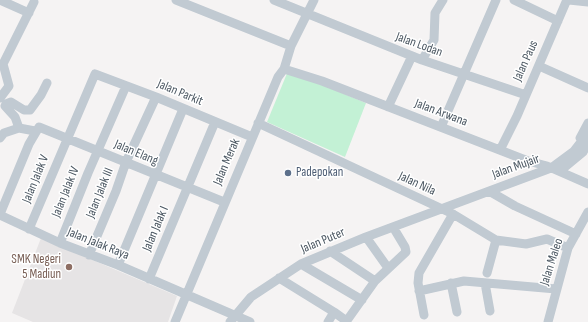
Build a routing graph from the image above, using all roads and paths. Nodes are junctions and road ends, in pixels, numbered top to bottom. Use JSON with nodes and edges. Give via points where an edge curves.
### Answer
{"nodes":[{"id":1,"x":0,"y":0,"type":"edge"},
{"id":2,"x":176,"y":0,"type":"edge"},
{"id":3,"x":274,"y":0,"type":"edge"},
{"id":4,"x":314,"y":0,"type":"edge"},
{"id":5,"x":443,"y":0,"type":"edge"},
{"id":6,"x":496,"y":0,"type":"edge"},
{"id":7,"x":514,"y":0,"type":"edge"},
{"id":8,"x":34,"y":2,"type":"dead end"},
{"id":9,"x":588,"y":2,"type":"edge"},
{"id":10,"x":200,"y":4,"type":"edge"},
{"id":11,"x":29,"y":13,"type":"junction"},
{"id":12,"x":306,"y":13,"type":"junction"},
{"id":13,"x":558,"y":21,"type":"junction"},
{"id":14,"x":291,"y":46,"type":"junction"},
{"id":15,"x":412,"y":56,"type":"junction"},
{"id":16,"x":422,"y":60,"type":"junction"},
{"id":17,"x":2,"y":63,"type":"edge"},
{"id":18,"x":539,"y":66,"type":"junction"},
{"id":19,"x":284,"y":69,"type":"junction"},
{"id":20,"x":97,"y":74,"type":"joint"},
{"id":21,"x":463,"y":75,"type":"junction"},
{"id":22,"x":47,"y":83,"type":"dead end"},
{"id":23,"x":126,"y":86,"type":"junction"},
{"id":24,"x":588,"y":88,"type":"edge"},
{"id":25,"x":526,"y":95,"type":"junction"},
{"id":26,"x":156,"y":97,"type":"junction"},
{"id":27,"x":0,"y":98,"type":"edge"},
{"id":28,"x":388,"y":107,"type":"junction"},
{"id":29,"x":183,"y":109,"type":"junction"},
{"id":30,"x":3,"y":110,"type":"edge"},
{"id":31,"x":215,"y":122,"type":"junction"},
{"id":32,"x":258,"y":123,"type":"junction"},
{"id":33,"x":588,"y":123,"type":"edge"},
{"id":34,"x":441,"y":127,"type":"junction"},
{"id":35,"x":19,"y":128,"type":"junction"},
{"id":36,"x":37,"y":129,"type":"junction"},
{"id":37,"x":588,"y":133,"type":"edge"},
{"id":38,"x":252,"y":137,"type":"junction"},
{"id":39,"x":0,"y":138,"type":"edge"},
{"id":40,"x":68,"y":139,"type":"junction"},
{"id":41,"x":588,"y":143,"type":"edge"},
{"id":42,"x":500,"y":150,"type":"junction"},
{"id":43,"x":98,"y":151,"type":"junction"},
{"id":44,"x":126,"y":162,"type":"junction"},
{"id":45,"x":553,"y":169,"type":"junction"},
{"id":46,"x":155,"y":175,"type":"junction"},
{"id":47,"x":588,"y":184,"type":"edge"},
{"id":48,"x":188,"y":189,"type":"junction"},
{"id":49,"x":489,"y":191,"type":"junction"},
{"id":50,"x":224,"y":202,"type":"junction"},
{"id":51,"x":441,"y":209,"type":"junction"},
{"id":52,"x":588,"y":212,"type":"edge"},
{"id":53,"x":453,"y":214,"type":"junction"},
{"id":54,"x":0,"y":215,"type":"edge"},
{"id":55,"x":393,"y":227,"type":"junction"},
{"id":56,"x":29,"y":229,"type":"junction"},
{"id":57,"x":576,"y":234,"type":"junction"},
{"id":58,"x":366,"y":237,"type":"junction"},
{"id":59,"x":496,"y":240,"type":"junction"},
{"id":60,"x":60,"y":243,"type":"junction"},
{"id":61,"x":568,"y":248,"type":"junction"},
{"id":62,"x":330,"y":251,"type":"junction"},
{"id":63,"x":89,"y":255,"type":"junction"},
{"id":64,"x":301,"y":264,"type":"junction"},
{"id":65,"x":118,"y":265,"type":"junction"},
{"id":66,"x":388,"y":268,"type":"junction"},
{"id":67,"x":487,"y":273,"type":"dead end"},
{"id":68,"x":279,"y":278,"type":"junction"},
{"id":69,"x":149,"y":279,"type":"junction"},
{"id":70,"x":375,"y":281,"type":"junction"},
{"id":71,"x":451,"y":283,"type":"junction"},
{"id":72,"x":485,"y":283,"type":"junction"},
{"id":73,"x":556,"y":289,"type":"junction"},
{"id":74,"x":419,"y":291,"type":"junction"},
{"id":75,"x":186,"y":295,"type":"junction"},
{"id":76,"x":362,"y":300,"type":"junction"},
{"id":77,"x":490,"y":311,"type":"dead end"},
{"id":78,"x":334,"y":312,"type":"junction"},
{"id":79,"x":457,"y":312,"type":"dead end"},
{"id":80,"x":424,"y":315,"type":"dead end"},
{"id":81,"x":233,"y":319,"type":"edge"},
{"id":82,"x":175,"y":322,"type":"edge"},
{"id":83,"x":250,"y":322,"type":"edge"},
{"id":84,"x":328,"y":322,"type":"edge"},
{"id":85,"x":548,"y":322,"type":"edge"}],
"edges":[{"from":1,"to":11,"type":"street"},
{"from":2,"to":10,"type":"street"},
{"from":3,"to":12,"type":"street","name":"Jalan Lodan"},
{"from":4,"to":12,"type":"street","name":"Jalan Merak"},
{"from":5,"to":16,"type":"street","via":[[435,13],[434,40]]},
{"from":6,"to":21,"type":"street"},
{"from":7,"to":13,"type":"street"},
{"from":8,"to":11,"type":"street"},
{"from":9,"to":13,"type":"street","name":"Jalan Paus","via":[[569,0]]},
{"from":10,"to":14,"type":"street"},
{"from":11,"to":17,"type":"street"},
{"from":12,"to":14,"type":"street","name":"Jalan Merak"},
{"from":12,"to":15,"type":"street","name":"Jalan Lodan"},
{"from":13,"to":18,"type":"street","name":"Jalan Paus"},
{"from":14,"to":19,"type":"street","name":"Jalan Merak"},
{"from":15,"to":16,"type":"street","name":"Jalan Lodan"},
{"from":15,"to":28,"type":"street"},
{"from":16,"to":21,"type":"street","name":"Jalan Lodan"},
{"from":17,"to":27,"type":"street","via":[[8,86]]},
{"from":18,"to":24,"type":"street"},
{"from":18,"to":25,"type":"street","name":"Jalan Paus"},
{"from":19,"to":28,"type":"street","name":"Jalan Arwana"},
{"from":19,"to":32,"type":"street","name":"Jalan Merak"},
{"from":20,"to":23,"type":"street","name":"Jalan Parkit"},
{"from":20,"to":40,"type":"street","name":"Jalan Jalak V","via":[[94,75]]},
{"from":21,"to":25,"type":"street","name":"Jalan Lodan"},
{"from":21,"to":34,"type":"street"},
{"from":22,"to":30,"type":"street","via":[[42,95],[30,110],[24,110],[8,102]]},
{"from":23,"to":26,"type":"street","name":"Jalan Parkit"},
{"from":23,"to":43,"type":"street","name":"Jalan Jalak IV"},
{"from":25,"to":42,"type":"street","name":"Jalan Paus"},
{"from":26,"to":29,"type":"street","name":"Jalan Parkit"},
{"from":26,"to":44,"type":"street","name":"Jalan Jalak III"},
{"from":28,"to":34,"type":"street","name":"Jalan Arwana"},
{"from":29,"to":31,"type":"street","name":"Jalan Parkit"},
{"from":29,"to":46,"type":"street"},
{"from":30,"to":35,"type":"street","via":[[15,117]]},
{"from":31,"to":38,"type":"street","name":"Jalan Parkit"},
{"from":31,"to":48,"type":"street","name":"Jalan Jalak I"},
{"from":32,"to":38,"type":"street","name":"Jalan Merak"},
{"from":32,"to":51,"type":"street","name":"Jalan Nila"},
{"from":33,"to":45,"type":"street","via":[[576,143]]},
{"from":34,"to":42,"type":"street","name":"Jalan Arwana"},
{"from":35,"to":36,"type":"street","name":"Jalan Elang"},
{"from":35,"to":39,"type":"street","via":[[4,133]]},
{"from":36,"to":40,"type":"street","name":"Jalan Elang"},
{"from":36,"to":54,"type":"street"},
{"from":37,"to":45,"type":"street","name":"Jalan Mujair","via":[[574,151]]},
{"from":38,"to":50,"type":"street","name":"Jalan Merak"},
{"from":40,"to":43,"type":"street","name":"Jalan Elang"},
{"from":40,"to":56,"type":"street","name":"Jalan Jalak V"},
{"from":41,"to":45,"type":"street","via":[[583,152]]},
{"from":42,"to":45,"type":"street","name":"Jalan Arwana"},
{"from":43,"to":44,"type":"street","name":"Jalan Elang"},
{"from":43,"to":60,"type":"street","name":"Jalan Jalak IV"},
{"from":44,"to":46,"type":"street","name":"Jalan Elang"},
{"from":44,"to":63,"type":"street","name":"Jalan Jalak III"},
{"from":45,"to":47,"type":"street","name":"Jalan Arwana"},
{"from":45,"to":49,"type":"street","name":"Jalan Mujair"},
{"from":46,"to":48,"type":"street","name":"Jalan Elang"},
{"from":46,"to":65,"type":"street"},
{"from":48,"to":50,"type":"street","name":"Jalan Elang"},
{"from":48,"to":69,"type":"street","name":"Jalan Jalak I"},
{"from":49,"to":51,"type":"street","name":"Jalan Mujair"},
{"from":49,"to":57,"type":"street"},
{"from":50,"to":75,"type":"street","name":"Jalan Merak"},
{"from":51,"to":53,"type":"street","name":"Jalan Nila"},
{"from":51,"to":55,"type":"street","name":"Jalan Puter"},
{"from":52,"to":57,"type":"street","name":"Jalan Maleo"},
{"from":53,"to":59,"type":"street","name":"Jalan Nila"},
{"from":53,"to":74,"type":"street","via":[[419,273]]},
{"from":54,"to":56,"type":"street","name":"Jalan Jalak Raya"},
{"from":55,"to":58,"type":"street","name":"Jalan Puter"},
{"from":55,"to":66,"type":"street","via":[[406,250]]},
{"from":56,"to":60,"type":"street","name":"Jalan Jalak Raya"},
{"from":57,"to":61,"type":"street","name":"Jalan Maleo"},
{"from":58,"to":62,"type":"street","name":"Jalan Puter"},
{"from":58,"to":66,"type":"street"},
{"from":59,"to":61,"type":"street","name":"Jalan Nila","via":[[522,244],[547,239]]},
{"from":59,"to":67,"type":"street"},
{"from":60,"to":63,"type":"street","name":"Jalan Jalak Raya"},
{"from":61,"to":73,"type":"street","name":"Jalan Maleo"},
{"from":62,"to":64,"type":"street","name":"Jalan Puter"},
{"from":62,"to":70,"type":"street"},
{"from":63,"to":65,"type":"street","name":"Jalan Jalak Raya"},
{"from":64,"to":68,"type":"street","name":"Jalan Puter"},
{"from":64,"to":76,"type":"street"},
{"from":65,"to":69,"type":"street","name":"Jalan Jalak Raya"},
{"from":66,"to":70,"type":"street"},
{"from":68,"to":78,"type":"street"},
{"from":68,"to":81,"type":"street","name":"Jalan Puter","via":[[251,297]]},
{"from":69,"to":75,"type":"street","name":"Jalan Jalak Raya"},
{"from":70,"to":76,"type":"street"},
{"from":71,"to":72,"type":"street"},
{"from":71,"to":74,"type":"street"},
{"from":71,"to":79,"type":"street"},
{"from":72,"to":73,"type":"street"},
{"from":72,"to":77,"type":"street"},
{"from":73,"to":85,"type":"street","name":"Jalan Maleo"},
{"from":74,"to":80,"type":"street"},
{"from":75,"to":81,"type":"street","name":"Jalan Jalak Raya"},
{"from":75,"to":82,"type":"street","name":"Jalan Merak"},
{"from":76,"to":78,"type":"street","via":[[347,320]]},
{"from":78,"to":84,"type":"street"},
{"from":81,"to":83,"type":"street","name":"Jalan Jalak Raya"}]}
